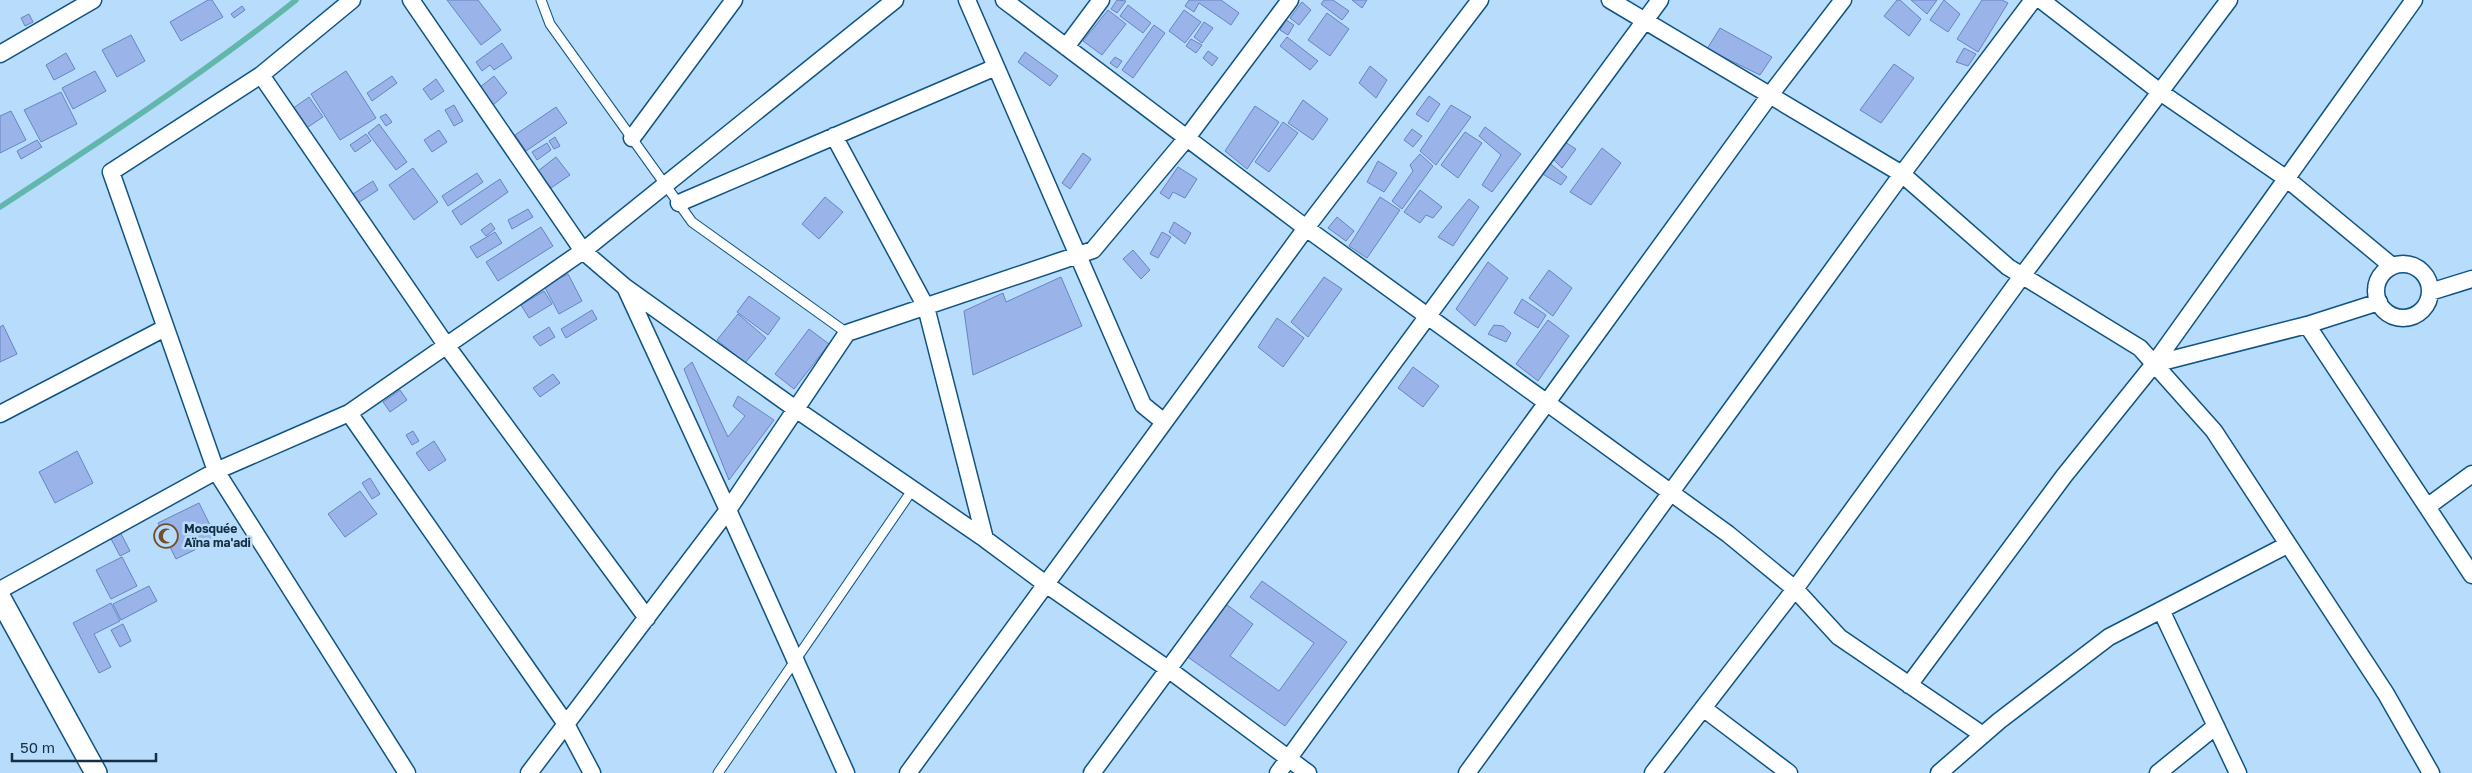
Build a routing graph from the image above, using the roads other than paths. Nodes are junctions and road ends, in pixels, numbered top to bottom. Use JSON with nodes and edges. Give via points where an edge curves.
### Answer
{"nodes":[{"id":1,"x":93,"y":0,"type":"edge"},
{"id":2,"x":352,"y":0,"type":"edge"},
{"id":3,"x":411,"y":0,"type":"edge"},
{"id":4,"x":542,"y":0,"type":"edge"},
{"id":5,"x":734,"y":0,"type":"edge"},
{"id":6,"x":895,"y":0,"type":"edge"},
{"id":7,"x":967,"y":0,"type":"edge"},
{"id":8,"x":1004,"y":0,"type":"edge"},
{"id":9,"x":1101,"y":0,"type":"edge"},
{"id":10,"x":1290,"y":0,"type":"edge"},
{"id":11,"x":1480,"y":0,"type":"edge"},
{"id":12,"x":1610,"y":0,"type":"edge"},
{"id":13,"x":1660,"y":0,"type":"edge"},
{"id":14,"x":1843,"y":0,"type":"edge"},
{"id":15,"x":2034,"y":0,"type":"edge"},
{"id":16,"x":2041,"y":0,"type":"edge"},
{"id":17,"x":2229,"y":0,"type":"edge"},
{"id":18,"x":2414,"y":0,"type":"edge"},
{"id":19,"x":1644,"y":21,"type":"junction"},
{"id":20,"x":1066,"y":47,"type":"junction"},
{"id":21,"x":0,"y":54,"type":"edge"},
{"id":22,"x":996,"y":67,"type":"junction"},
{"id":23,"x":261,"y":75,"type":"junction"},
{"id":24,"x":2160,"y":92,"type":"junction"},
{"id":25,"x":1770,"y":95,"type":"junction"},
{"id":26,"x":834,"y":136,"type":"junction"},
{"id":27,"x":632,"y":138,"type":"junction"},
{"id":28,"x":1186,"y":139,"type":"junction"},
{"id":29,"x":1902,"y":174,"type":"junction"},
{"id":30,"x":2286,"y":179,"type":"junction"},
{"id":31,"x":666,"y":185,"type":"junction"},
{"id":32,"x":679,"y":203,"type":"junction"},
{"id":33,"x":1306,"y":228,"type":"junction"},
{"id":34,"x":583,"y":252,"type":"junction"},
{"id":35,"x":1078,"y":255,"type":"junction"},
{"id":36,"x":2392,"y":266,"type":"junction"},
{"id":37,"x":2022,"y":276,"type":"junction"},
{"id":38,"x":2472,"y":279,"type":"edge"},
{"id":39,"x":625,"y":287,"type":"junction"},
{"id":40,"x":2430,"y":292,"type":"junction"},
{"id":41,"x":2378,"y":302,"type":"junction"},
{"id":42,"x":926,"y":307,"type":"junction"},
{"id":43,"x":1429,"y":316,"type":"junction"},
{"id":44,"x":2307,"y":325,"type":"junction"},
{"id":45,"x":165,"y":328,"type":"junction"},
{"id":46,"x":847,"y":333,"type":"junction"},
{"id":47,"x":446,"y":345,"type":"junction"},
{"id":48,"x":2154,"y":364,"type":"junction"},
{"id":49,"x":1548,"y":402,"type":"junction"},
{"id":50,"x":797,"y":410,"type":"junction"},
{"id":51,"x":349,"y":413,"type":"junction"},
{"id":52,"x":0,"y":414,"type":"edge"},
{"id":53,"x":1164,"y":422,"type":"junction"},
{"id":54,"x":216,"y":471,"type":"junction"},
{"id":55,"x":2472,"y":474,"type":"edge"},
{"id":56,"x":913,"y":489,"type":"junction"},
{"id":57,"x":1671,"y":492,"type":"junction"},
{"id":58,"x":2427,"y":506,"type":"junction"},
{"id":59,"x":728,"y":510,"type":"junction"},
{"id":60,"x":985,"y":539,"type":"junction"},
{"id":61,"x":2287,"y":544,"type":"junction"},
{"id":62,"x":2472,"y":576,"type":"edge"},
{"id":63,"x":1047,"y":585,"type":"junction"},
{"id":64,"x":1796,"y":589,"type":"junction"},
{"id":65,"x":0,"y":590,"type":"edge"},
{"id":66,"x":0,"y":598,"type":"edge"},
{"id":67,"x":2160,"y":610,"type":"junction"},
{"id":68,"x":647,"y":618,"type":"junction"},
{"id":69,"x":796,"y":662,"type":"junction"},
{"id":70,"x":1168,"y":670,"type":"junction"},
{"id":71,"x":1909,"y":685,"type":"junction"},
{"id":72,"x":1703,"y":708,"type":"junction"},
{"id":73,"x":566,"y":724,"type":"junction"},
{"id":74,"x":2216,"y":726,"type":"junction"},
{"id":75,"x":1983,"y":735,"type":"junction"},
{"id":76,"x":1288,"y":758,"type":"junction"},
{"id":77,"x":96,"y":773,"type":"edge"},
{"id":78,"x":406,"y":773,"type":"edge"},
{"id":79,"x":529,"y":773,"type":"edge"},
{"id":80,"x":592,"y":773,"type":"edge"},
{"id":81,"x":718,"y":773,"type":"edge"},
{"id":82,"x":846,"y":773,"type":"edge"},
{"id":83,"x":908,"y":773,"type":"edge"},
{"id":84,"x":1092,"y":773,"type":"edge"},
{"id":85,"x":1278,"y":773,"type":"edge"},
{"id":86,"x":1308,"y":773,"type":"edge"},
{"id":87,"x":1467,"y":773,"type":"edge"},
{"id":88,"x":1653,"y":773,"type":"edge"},
{"id":89,"x":1789,"y":773,"type":"edge"},
{"id":90,"x":1939,"y":773,"type":"edge"},
{"id":91,"x":2158,"y":773,"type":"edge"},
{"id":92,"x":2238,"y":773,"type":"edge"},
{"id":93,"x":2431,"y":773,"type":"edge"}],
"edges":[{"from":1,"to":21,"type":"street"},
{"from":2,"to":23,"type":"street"},
{"from":3,"to":34,"type":"street"},
{"from":4,"to":27,"type":"lane","via":[[550,24]]},
{"from":5,"to":27,"type":"street"},
{"from":6,"to":31,"type":"street"},
{"from":7,"to":22,"type":"street"},
{"from":8,"to":20,"type":"street"},
{"from":9,"to":20,"type":"street"},
{"from":10,"to":28,"type":"street"},
{"from":11,"to":33,"type":"street"},
{"from":12,"to":19,"type":"street"},
{"from":13,"to":19,"type":"street"},
{"from":14,"to":25,"type":"street"},
{"from":15,"to":29,"type":"street"},
{"from":16,"to":24,"type":"street"},
{"from":17,"to":24,"type":"street"},
{"from":18,"to":30,"type":"street"},
{"from":19,"to":25,"type":"street"},
{"from":19,"to":43,"type":"street"},
{"from":20,"to":28,"type":"street"},
{"from":22,"to":26,"type":"street"},
{"from":22,"to":35,"type":"street"},
{"from":23,"to":45,"type":"street","via":[[110,172]]},
{"from":23,"to":47,"type":"street"},
{"from":24,"to":30,"type":"street"},
{"from":24,"to":37,"type":"street"},
{"from":25,"to":29,"type":"street"},
{"from":25,"to":49,"type":"street"},
{"from":26,"to":32,"type":"street"},
{"from":26,"to":42,"type":"street"},
{"from":27,"to":31,"type":"lane"},
{"from":28,"to":33,"type":"street"},
{"from":28,"to":35,"type":"street","via":[[1093,250]]},
{"from":29,"to":37,"type":"street"},
{"from":29,"to":57,"type":"street"},
{"from":30,"to":36,"type":"street"},
{"from":30,"to":48,"type":"street"},
{"from":31,"to":32,"type":"lane"},
{"from":31,"to":34,"type":"street"},
{"from":32,"to":46,"type":"lane","via":[[692,222]]},
{"from":33,"to":43,"type":"street"},
{"from":33,"to":53,"type":"street"},
{"from":34,"to":39,"type":"street"},
{"from":34,"to":47,"type":"street"},
{"from":35,"to":42,"type":"street"},
{"from":35,"to":53,"type":"street","via":[[1144,405]]},
{"from":36,"to":40,"type":"street","via":[[2401,264],[2419,268],[2426,275]]},
{"from":36,"to":41,"type":"street","via":[[2380,277],[2376,294]]},
{"from":37,"to":48,"type":"street","via":[[2140,348]]},
{"from":37,"to":64,"type":"street"},
{"from":38,"to":40,"type":"street"},
{"from":39,"to":50,"type":"street"},
{"from":39,"to":59,"type":"street"},
{"from":40,"to":41,"type":"street","via":[[2424,308],[2408,317],[2391,314]]},
{"from":41,"to":44,"type":"street"},
{"from":42,"to":46,"type":"street"},
{"from":42,"to":60,"type":"street"},
{"from":43,"to":49,"type":"street"},
{"from":43,"to":70,"type":"street"},
{"from":44,"to":48,"type":"street"},
{"from":44,"to":58,"type":"street"},
{"from":45,"to":52,"type":"street"},
{"from":45,"to":54,"type":"street"},
{"from":46,"to":50,"type":"street"},
{"from":47,"to":51,"type":"street"},
{"from":47,"to":68,"type":"street"},
{"from":48,"to":61,"type":"street","via":[[2214,431]]},
{"from":48,"to":71,"type":"street","via":[[2064,476]]},
{"from":49,"to":57,"type":"street"},
{"from":49,"to":76,"type":"street"},
{"from":50,"to":56,"type":"street"},
{"from":50,"to":59,"type":"street"},
{"from":51,"to":54,"type":"street"},
{"from":51,"to":73,"type":"street"},
{"from":53,"to":63,"type":"street"},
{"from":54,"to":65,"type":"street"},
{"from":54,"to":78,"type":"street"},
{"from":55,"to":58,"type":"street"},
{"from":56,"to":60,"type":"street"},
{"from":56,"to":69,"type":"lane"},
{"from":57,"to":64,"type":"street"},
{"from":57,"to":87,"type":"street"},
{"from":58,"to":62,"type":"street"},
{"from":59,"to":68,"type":"street"},
{"from":59,"to":69,"type":"street"},
{"from":60,"to":63,"type":"street"},
{"from":61,"to":67,"type":"street"},
{"from":61,"to":93,"type":"street","via":[[2386,694]]},
{"from":63,"to":70,"type":"street"},
{"from":63,"to":83,"type":"street"},
{"from":64,"to":71,"type":"street","via":[[1839,637]]},
{"from":64,"to":72,"type":"street"},
{"from":66,"to":77,"type":"street"},
{"from":67,"to":74,"type":"street"},
{"from":67,"to":75,"type":"street","via":[[2109,637]]},
{"from":68,"to":73,"type":"street"},
{"from":69,"to":81,"type":"lane"},
{"from":69,"to":82,"type":"street"},
{"from":70,"to":76,"type":"street"},
{"from":70,"to":84,"type":"street"},
{"from":71,"to":75,"type":"street"},
{"from":72,"to":88,"type":"street"},
{"from":72,"to":89,"type":"street"},
{"from":73,"to":79,"type":"street"},
{"from":73,"to":80,"type":"street"},
{"from":74,"to":91,"type":"street"},
{"from":74,"to":92,"type":"street"},
{"from":75,"to":90,"type":"street"},
{"from":76,"to":85,"type":"street"},
{"from":76,"to":86,"type":"street"}]}
